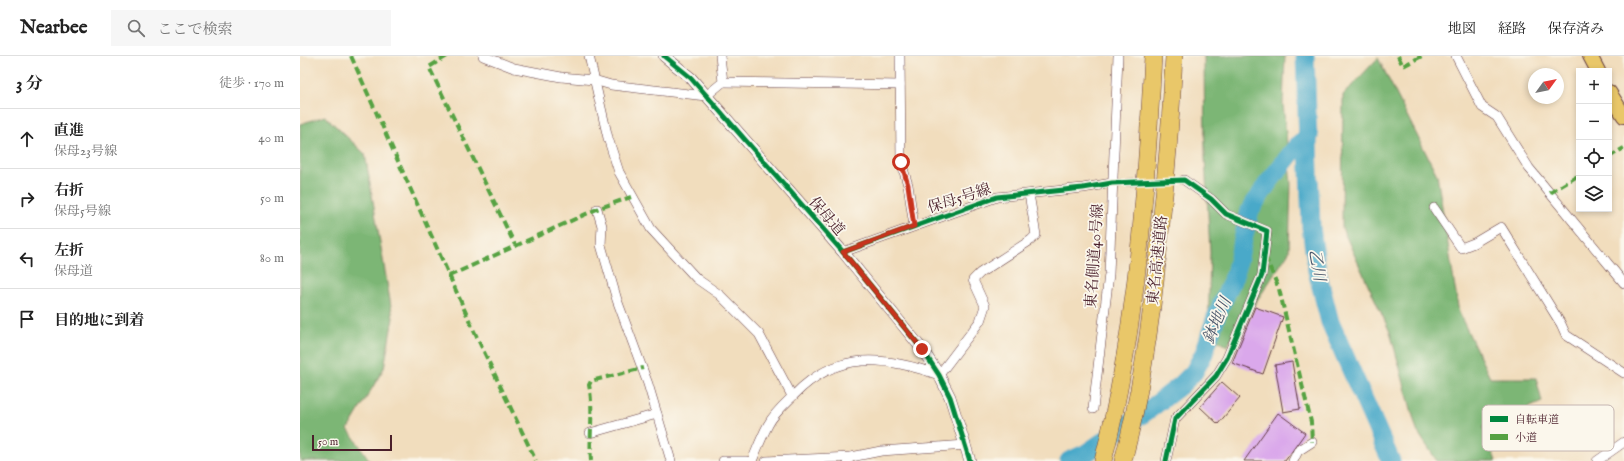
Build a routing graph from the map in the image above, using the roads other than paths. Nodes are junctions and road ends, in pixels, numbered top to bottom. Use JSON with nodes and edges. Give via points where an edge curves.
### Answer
{"nodes":[{"id":1,"x":483,"y":56,"type":"edge"},
{"id":2,"x":589,"y":56,"type":"edge"},
{"id":3,"x":664,"y":56,"type":"edge"},
{"id":4,"x":720,"y":56,"type":"edge"},
{"id":5,"x":900,"y":56,"type":"edge"},
{"id":6,"x":1118,"y":56,"type":"edge"},
{"id":7,"x":1153,"y":56,"type":"edge"},
{"id":8,"x":1174,"y":56,"type":"edge"},
{"id":9,"x":1456,"y":56,"type":"edge"},
{"id":10,"x":1590,"y":56,"type":"edge"},
{"id":11,"x":1596,"y":68,"type":"edge"},
{"id":12,"x":594,"y":80,"type":"junction"},
{"id":13,"x":723,"y":82,"type":"junction"},
{"id":14,"x":900,"y":85,"type":"junction"},
{"id":15,"x":706,"y":96,"type":"junction"},
{"id":16,"x":1612,"y":97,"type":"edge"},
{"id":17,"x":1624,"y":116,"type":"edge"},
{"id":18,"x":1184,"y":180,"type":"tunnel mouth"},
{"id":19,"x":1112,"y":183,"type":"junction"},
{"id":20,"x":1029,"y":194,"type":"junction"},
{"id":21,"x":1434,"y":208,"type":"dead end"},
{"id":22,"x":597,"y":209,"type":"dead end"},
{"id":23,"x":914,"y":226,"type":"junction"},
{"id":24,"x":843,"y":252,"type":"junction"},
{"id":25,"x":1624,"y":283,"type":"edge"},
{"id":26,"x":1624,"y":373,"type":"edge"},
{"id":27,"x":939,"y":375,"type":"junction"},
{"id":28,"x":792,"y":396,"type":"junction"},
{"id":29,"x":1093,"y":409,"type":"dead end"},
{"id":30,"x":657,"y":414,"type":"junction"},
{"id":31,"x":590,"y":433,"type":"dead end"},
{"id":32,"x":1312,"y":442,"type":"dead end"},
{"id":33,"x":1624,"y":442,"type":"edge"},
{"id":34,"x":966,"y":445,"type":"junction"},
{"id":35,"x":1614,"y":449,"type":"edge"},
{"id":36,"x":1611,"y":451,"type":"edge"},
{"id":37,"x":1125,"y":453,"type":"edge"},
{"id":38,"x":969,"y":458,"type":"edge"},
{"id":39,"x":849,"y":459,"type":"edge"},
{"id":40,"x":1104,"y":460,"type":"edge"},
{"id":41,"x":671,"y":461,"type":"edge"},
{"id":42,"x":723,"y":461,"type":"edge"},
{"id":43,"x":746,"y":461,"type":"edge"},
{"id":44,"x":752,"y":461,"type":"edge"},
{"id":45,"x":766,"y":461,"type":"edge"},
{"id":46,"x":1166,"y":461,"type":"edge"},
{"id":47,"x":1293,"y":461,"type":"edge"},
{"id":48,"x":1597,"y":461,"type":"edge"}],
"edges":[{"from":1,"to":12,"type":"street","via":[[514,68]]},
{"from":2,"to":12,"type":"street"},
{"from":3,"to":15,"type":"street","name":"保母道","via":[[691,78]]},
{"from":4,"to":13,"type":"street"},
{"from":5,"to":14,"type":"street"},
{"from":6,"to":19,"type":"street","name":"東名側道40号線"},
{"from":7,"to":40,"type":"highway","name":"東名高速道路","via":[[1137,279],[1120,394]]},
{"from":8,"to":37,"type":"highway","name":"東名高速道路","via":[[1170,135],[1154,298],[1141,382]]},
{"from":9,"to":25,"type":"street","via":[[1482,107],[1498,117],[1529,168]]},
{"from":10,"to":11,"type":"main road"},
{"from":12,"to":15,"type":"street","via":[[611,85]]},
{"from":12,"to":28,"type":"street","via":[[619,172],[651,229],[697,279],[720,295],[759,334]]},
{"from":13,"to":14,"type":"street"},
{"from":13,"to":15,"type":"street"},
{"from":14,"to":23,"type":"street","via":[[901,162],[908,185]]},
{"from":15,"to":24,"type":"street","name":"保母道"},
{"from":16,"to":17,"type":"main road"},
{"from":18,"to":46,"type":"street","via":[[1211,199],[1226,214],[1267,231],[1262,275],[1227,358],[1216,376],[1175,419]]},
{"from":19,"to":20,"type":"street","name":"保母5号線"},
{"from":19,"to":29,"type":"street","name":"東名側道40号線","via":[[1109,274]]},
{"from":20,"to":23,"type":"street","name":"保母5号線","via":[[997,197]]},
{"from":20,"to":27,"type":"street","via":[[1036,235],[980,272],[973,280],[985,306],[980,321]]},
{"from":21,"to":26,"type":"street","via":[[1461,248],[1501,227],[1566,335]]},
{"from":22,"to":30,"type":"street","via":[[602,226],[601,245],[607,266]]},
{"from":23,"to":24,"type":"street","name":"保母5号線"},
{"from":24,"to":27,"type":"street","name":"保母道","via":[[913,336]]},
{"from":27,"to":28,"type":"street","via":[[882,360],[857,360],[835,366],[806,382]]},
{"from":27,"to":34,"type":"street","name":"保母道","via":[[950,397]]},
{"from":28,"to":44,"type":"street","via":[[768,424]]},
{"from":30,"to":31,"type":"street"},
{"from":30,"to":41,"type":"street"},
{"from":32,"to":47,"type":"street","via":[[1298,451]]},
{"from":33,"to":35,"type":"street"},
{"from":34,"to":38,"type":"street","name":"保母道"},
{"from":34,"to":39,"type":"street","via":[[881,451]]},
{"from":36,"to":48,"type":"street"},
{"from":39,"to":45,"type":"street"},
{"from":42,"to":43,"type":"street"}]}
